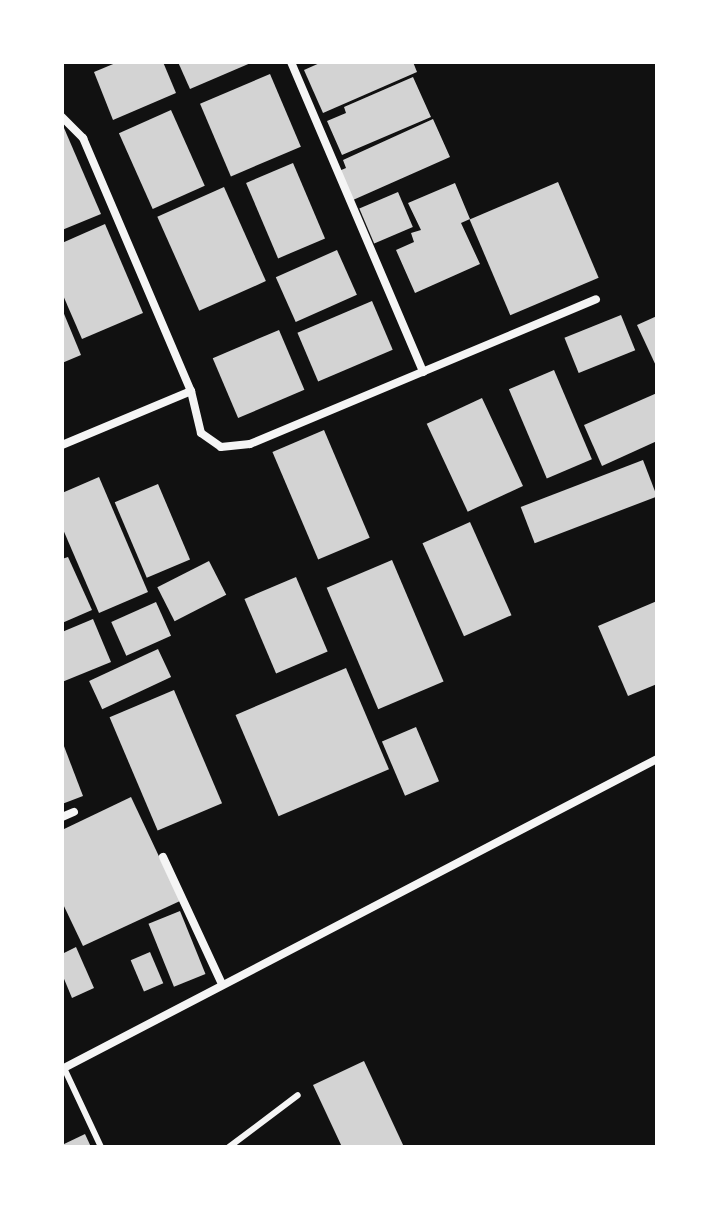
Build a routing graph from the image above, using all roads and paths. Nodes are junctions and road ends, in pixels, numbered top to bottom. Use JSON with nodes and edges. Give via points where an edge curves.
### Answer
{"nodes":[{"id":1,"x":291,"y":62,"type":"edge"},
{"id":2,"x":62,"y":117,"type":"edge"},
{"id":3,"x":596,"y":299,"type":"dead end"},
{"id":4,"x":423,"y":372,"type":"junction"},
{"id":5,"x":191,"y":391,"type":"junction"},
{"id":6,"x":62,"y":445,"type":"edge"},
{"id":7,"x":657,"y":759,"type":"edge"},
{"id":8,"x":74,"y":812,"type":"dead end"},
{"id":9,"x":62,"y":817,"type":"edge"},
{"id":10,"x":163,"y":857,"type":"dead end"},
{"id":11,"x":222,"y":984,"type":"junction"},
{"id":12,"x":63,"y":1068,"type":"edge"},
{"id":13,"x":298,"y":1095,"type":"dead end"},
{"id":14,"x":101,"y":1147,"type":"edge"},
{"id":15,"x":229,"y":1147,"type":"edge"}],
"edges":[{"from":1,"to":4,"type":"street"},
{"from":2,"to":5,"type":"street","via":[[83,138]]},
{"from":3,"to":4,"type":"street"},
{"from":4,"to":5,"type":"street","via":[[250,444],[221,447],[201,433]]},
{"from":5,"to":6,"type":"street"},
{"from":7,"to":11,"type":"street"},
{"from":8,"to":9,"type":"street"},
{"from":10,"to":11,"type":"street"},
{"from":11,"to":12,"type":"street"},
{"from":12,"to":14,"type":"lane"},
{"from":13,"to":15,"type":"lane"}]}
